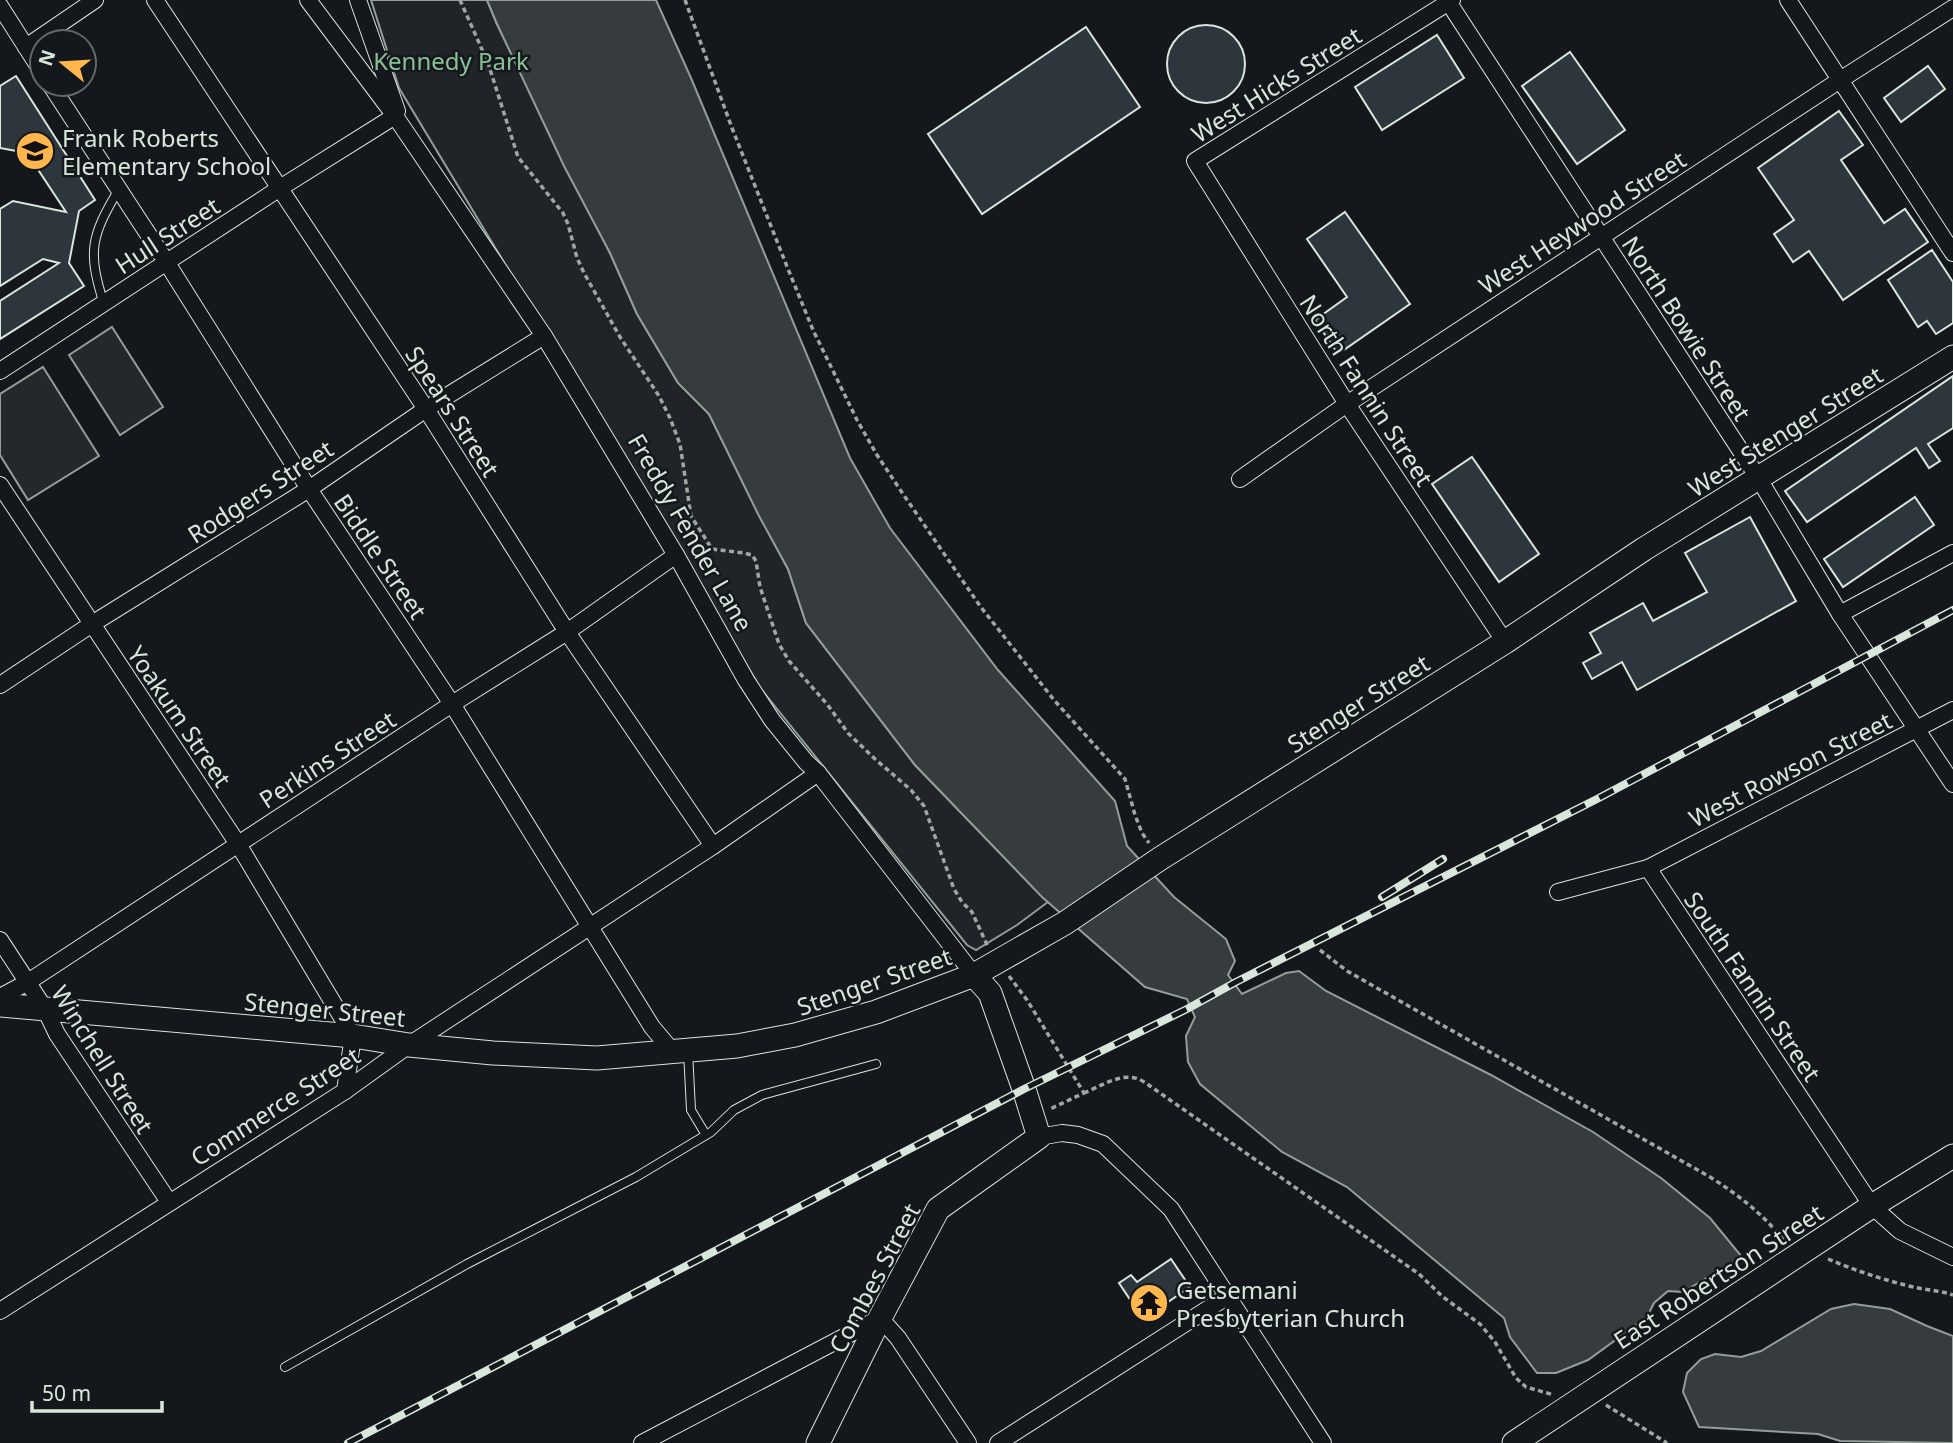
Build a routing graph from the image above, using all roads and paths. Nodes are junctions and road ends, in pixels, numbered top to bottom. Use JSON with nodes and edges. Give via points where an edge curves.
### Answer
{"nodes":[{"id":1,"x":95,"y":0,"type":"edge"},
{"id":2,"x":155,"y":0,"type":"edge"},
{"id":3,"x":308,"y":0,"type":"edge"},
{"id":4,"x":358,"y":0,"type":"edge"},
{"id":5,"x":460,"y":0,"type":"edge"},
{"id":6,"x":685,"y":0,"type":"edge"},
{"id":7,"x":1788,"y":0,"type":"edge"},
{"id":8,"x":1449,"y":1,"type":"edge"},
{"id":9,"x":0,"y":6,"type":"edge"},
{"id":10,"x":1953,"y":8,"type":"edge"},
{"id":11,"x":26,"y":47,"type":"junction"},
{"id":12,"x":28,"y":50,"type":"edge"},
{"id":13,"x":1840,"y":80,"type":"junction"},
{"id":14,"x":59,"y":98,"type":"edge"},
{"id":15,"x":395,"y":116,"type":"junction"},
{"id":16,"x":1195,"y":161,"type":"joint"},
{"id":17,"x":280,"y":188,"type":"junction"},
{"id":18,"x":119,"y":189,"type":"junction"},
{"id":19,"x":1600,"y":237,"type":"junction"},
{"id":20,"x":1953,"y":253,"type":"edge"},
{"id":21,"x":167,"y":263,"type":"junction"},
{"id":22,"x":104,"y":304,"type":"junction"},
{"id":23,"x":544,"y":336,"type":"junction"},
{"id":24,"x":1953,"y":357,"type":"edge"},
{"id":25,"x":0,"y":371,"type":"edge"},
{"id":26,"x":1347,"y":404,"type":"junction"},
{"id":27,"x":426,"y":410,"type":"junction"},
{"id":28,"x":1240,"y":479,"type":"dead end"},
{"id":29,"x":1759,"y":479,"type":"junction"},
{"id":30,"x":0,"y":485,"type":"edge"},
{"id":31,"x":309,"y":489,"type":"junction"},
{"id":32,"x":1644,"y":549,"type":"joint"},
{"id":33,"x":1953,"y":553,"type":"edge"},
{"id":34,"x":676,"y":555,"type":"junction"},
{"id":35,"x":1840,"y":614,"type":"junction"},
{"id":36,"x":92,"y":624,"type":"junction"},
{"id":37,"x":567,"y":632,"type":"junction"},
{"id":38,"x":1505,"y":642,"type":"junction"},
{"id":39,"x":0,"y":685,"type":"edge"},
{"id":40,"x":452,"y":704,"type":"junction"},
{"id":41,"x":1953,"y":710,"type":"edge"},
{"id":42,"x":1917,"y":729,"type":"junction"},
{"id":43,"x":818,"y":773,"type":"junction"},
{"id":44,"x":1953,"y":784,"type":"edge"},
{"id":45,"x":238,"y":844,"type":"junction"},
{"id":46,"x":713,"y":846,"type":"junction"},
{"id":47,"x":1161,"y":858,"type":"junction"},
{"id":48,"x":1648,"y":868,"type":"junction"},
{"id":49,"x":1558,"y":892,"type":"dead end"},
{"id":50,"x":590,"y":926,"type":"junction"},
{"id":51,"x":0,"y":940,"type":"edge"},
{"id":52,"x":1320,"y":950,"type":"dead end"},
{"id":53,"x":999,"y":961,"type":"junction"},
{"id":54,"x":974,"y":975,"type":"junction"},
{"id":55,"x":28,"y":982,"type":"junction"},
{"id":56,"x":0,"y":997,"type":"edge"},
{"id":57,"x":0,"y":1005,"type":"edge"},
{"id":58,"x":44,"y":1009,"type":"junction"},
{"id":59,"x":353,"y":1036,"type":"junction"},
{"id":60,"x":409,"y":1045,"type":"junction"},
{"id":61,"x":681,"y":1051,"type":"junction"},
{"id":62,"x":876,"y":1064,"type":"dead end"},
{"id":63,"x":345,"y":1091,"type":"junction"},
{"id":64,"x":1084,"y":1093,"type":"junction"},
{"id":65,"x":1036,"y":1127,"type":"junction"},
{"id":66,"x":706,"y":1135,"type":"junction"},
{"id":67,"x":1953,"y":1156,"type":"edge"},
{"id":68,"x":169,"y":1202,"type":"junction"},
{"id":69,"x":1872,"y":1206,"type":"junction"},
{"id":70,"x":1805,"y":1250,"type":"junction"},
{"id":71,"x":1953,"y":1257,"type":"edge"},
{"id":72,"x":1228,"y":1296,"type":"junction"},
{"id":73,"x":1953,"y":1296,"type":"edge"},
{"id":74,"x":0,"y":1311,"type":"edge"},
{"id":75,"x":880,"y":1318,"type":"junction"},
{"id":76,"x":285,"y":1367,"type":"dead end"},
{"id":77,"x":1579,"y":1400,"type":"junction"},
{"id":78,"x":642,"y":1443,"type":"edge"},
{"id":79,"x":818,"y":1443,"type":"edge"},
{"id":80,"x":968,"y":1443,"type":"edge"},
{"id":81,"x":998,"y":1443,"type":"edge"},
{"id":82,"x":1323,"y":1443,"type":"edge"},
{"id":83,"x":1514,"y":1443,"type":"edge"},
{"id":84,"x":1667,"y":1443,"type":"edge"}],
"edges":[{"from":1,"to":11,"type":"street"},
{"from":2,"to":17,"type":"street","name":"Spears Street"},
{"from":3,"to":15,"type":"street","name":"Freddy Fender Lane"},
{"from":4,"to":15,"type":"street"},
{"from":5,"to":53,"type":"path","via":[[488,63],[518,157],[563,212],[584,272],[670,418],[680,444],[691,516],[712,549],[744,552],[756,561],[760,587],[784,653],[848,733],[924,806],[954,889]]},
{"from":6,"to":47,"type":"path","via":[[813,330],[877,455],[980,606],[1054,700],[1125,779],[1143,833]]},
{"from":7,"to":13,"type":"street"},
{"from":8,"to":16,"type":"street","name":"West Hicks Street"},
{"from":8,"to":19,"type":"street","name":"North Bowie Street"},
{"from":9,"to":11,"type":"street"},
{"from":10,"to":13,"type":"street","name":"West Heywood Street"},
{"from":11,"to":12,"type":"street"},
{"from":13,"to":19,"type":"street","name":"West Heywood Street"},
{"from":13,"to":20,"type":"street"},
{"from":14,"to":18,"type":"street","name":"Biddle Street"},
{"from":15,"to":17,"type":"street","name":"Hull Street"},
{"from":15,"to":23,"type":"street","name":"Freddy Fender Lane"},
{"from":16,"to":26,"type":"street","name":"North Fannin Street"},
{"from":17,"to":21,"type":"street","name":"Hull Street"},
{"from":17,"to":27,"type":"street","name":"Spears Street"},
{"from":18,"to":21,"type":"street","name":"Biddle Street"},
{"from":18,"to":22,"type":"lane","via":[[103,216],[93,254]]},
{"from":19,"to":26,"type":"street","name":"West Heywood Street"},
{"from":19,"to":29,"type":"street","name":"North Bowie Street"},
{"from":21,"to":22,"type":"street","name":"Hull Street"},
{"from":21,"to":31,"type":"street","name":"Biddle Street"},
{"from":22,"to":25,"type":"street","name":"Hull Street"},
{"from":23,"to":27,"type":"street","name":"Rodgers Street"},
{"from":23,"to":34,"type":"street","name":"Freddy Fender Lane"},
{"from":24,"to":29,"type":"street","name":"West Stenger Street"},
{"from":26,"to":28,"type":"street","name":"West Heywood Street"},
{"from":26,"to":38,"type":"street","name":"North Fannin Street"},
{"from":27,"to":31,"type":"street","name":"Rodgers Street"},
{"from":27,"to":37,"type":"street","name":"Spears Street"},
{"from":29,"to":32,"type":"street","name":"West Stenger Street"},
{"from":29,"to":35,"type":"street","name":"North Bowie Street"},
{"from":30,"to":36,"type":"street","name":"Yoakum Street"},
{"from":31,"to":36,"type":"street","name":"Rodgers Street"},
{"from":31,"to":40,"type":"street","name":"Biddle Street"},
{"from":32,"to":38,"type":"street","name":"Stenger Street"},
{"from":33,"to":35,"type":"street"},
{"from":34,"to":37,"type":"street","name":"Perkins Street"},
{"from":34,"to":43,"type":"street","name":"Freddy Fender Lane","via":[[759,700]]},
{"from":35,"to":42,"type":"street","name":"North Bowie Street"},
{"from":36,"to":39,"type":"street","name":"Rodgers Street"},
{"from":36,"to":45,"type":"street","name":"Yoakum Street"},
{"from":37,"to":40,"type":"street","name":"Perkins Street"},
{"from":37,"to":46,"type":"street","name":"Spears Street"},
{"from":38,"to":47,"type":"street","name":"Stenger Street"},
{"from":40,"to":45,"type":"street","name":"Perkins Street"},
{"from":40,"to":50,"type":"street","name":"Biddle Street"},
{"from":41,"to":42,"type":"street","name":"West Rowson Street"},
{"from":42,"to":44,"type":"street","name":"North Bowie Street"},
{"from":42,"to":48,"type":"street","name":"West Rowson Street"},
{"from":43,"to":46,"type":"street","name":"Commerce Street"},
{"from":43,"to":54,"type":"street","name":"Freddy Fender Lane"},
{"from":45,"to":55,"type":"street","name":"Perkins Street"},
{"from":45,"to":59,"type":"street","name":"Yoakum Street"},
{"from":46,"to":50,"type":"street","name":"Commerce Street"},
{"from":47,"to":53,"type":"street","name":"Stenger Street"},
{"from":48,"to":49,"type":"street"},
{"from":48,"to":69,"type":"street","name":"South Fannin Street"},
{"from":50,"to":60,"type":"street","name":"Commerce Street"},
{"from":50,"to":61,"type":"street","name":"Biddle Street","via":[[652,1027]]},
{"from":51,"to":55,"type":"street","name":"Winchell Street"},
{"from":52,"to":70,"type":"path","via":[[1359,978],[1710,1177],[1766,1219],[1786,1244]]},
{"from":53,"to":54,"type":"street","name":"Stenger Street"},
{"from":53,"to":64,"type":"path"},
{"from":54,"to":61,"type":"street","name":"Stenger Street","via":[[876,1012],[795,1035]]},
{"from":54,"to":65,"type":"street","name":"Freddy Fender Lane","via":[[990,993]]},
{"from":55,"to":56,"type":"street","name":"Perkins Street"},
{"from":55,"to":58,"type":"street","name":"Winchell Street"},
{"from":57,"to":58,"type":"street","name":"Stenger Street"},
{"from":58,"to":59,"type":"street","name":"Stenger Street"},
{"from":58,"to":68,"type":"street","name":"Winchell Street"},
{"from":59,"to":60,"type":"street","name":"Stenger Street"},
{"from":59,"to":63,"type":"street"},
{"from":60,"to":61,"type":"street","name":"Stenger Street","via":[[597,1058]]},
{"from":60,"to":63,"type":"street","name":"Commerce Street"},
{"from":61,"to":66,"type":"lane","via":[[691,1110]]},
{"from":62,"to":66,"type":"lane","via":[[762,1095],[734,1110]]},
{"from":63,"to":68,"type":"street","name":"Commerce Street"},
{"from":64,"to":65,"type":"path"},
{"from":64,"to":77,"type":"path","via":[[1137,1077],[1419,1274],[1480,1324],[1526,1387]]},
{"from":65,"to":72,"type":"street","via":[[1103,1144],[1171,1209]]},
{"from":65,"to":75,"type":"street","name":"Combes Street","via":[[938,1209]]},
{"from":66,"to":76,"type":"lane"},
{"from":67,"to":69,"type":"street","name":"East Robertson Street"},
{"from":68,"to":74,"type":"street","name":"Commerce Street"},
{"from":69,"to":70,"type":"street","name":"East Robertson Street"},
{"from":69,"to":71,"type":"street","name":"South Fannin Street","via":[[1900,1231]]},
{"from":70,"to":73,"type":"path","via":[[1877,1277]]},
{"from":70,"to":77,"type":"street","name":"East Robertson Street"},
{"from":72,"to":81,"type":"street"},
{"from":72,"to":82,"type":"street"},
{"from":75,"to":78,"type":"street"},
{"from":75,"to":79,"type":"street","name":"Combes Street"},
{"from":75,"to":80,"type":"street"},
{"from":77,"to":83,"type":"street","name":"East Robertson Street"},
{"from":77,"to":84,"type":"path","via":[[1609,1406]]}]}
